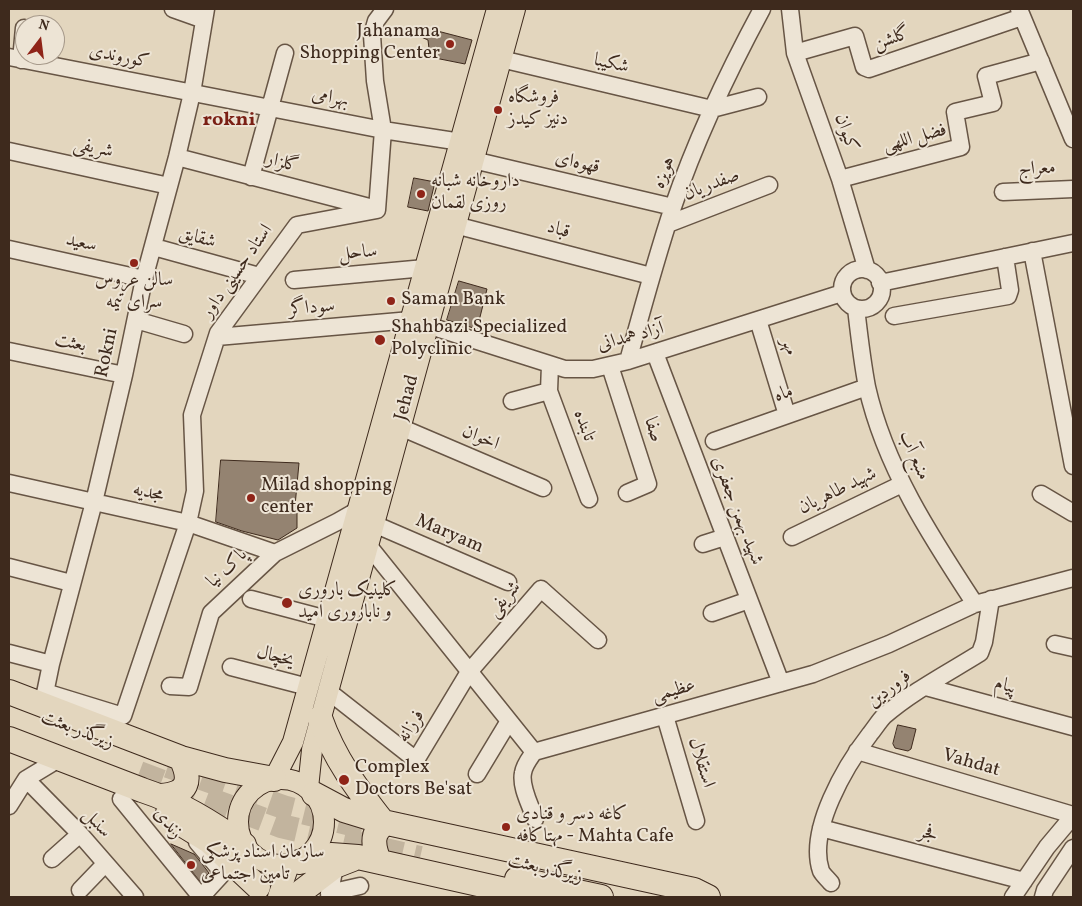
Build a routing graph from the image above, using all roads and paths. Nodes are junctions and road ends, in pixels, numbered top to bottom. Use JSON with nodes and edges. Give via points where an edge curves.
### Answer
{"nodes":[{"id":1,"x":173,"y":9,"type":"edge"},
{"id":2,"x":385,"y":9,"type":"edge"},
{"id":3,"x":497,"y":9,"type":"edge"},
{"id":4,"x":515,"y":9,"type":"edge"},
{"id":5,"x":762,"y":9,"type":"edge"},
{"id":6,"x":790,"y":9,"type":"edge"},
{"id":7,"x":1021,"y":13,"type":"edge"},
{"id":8,"x":205,"y":14,"type":"edge"},
{"id":9,"x":285,"y":53,"type":"dead end"},
{"id":10,"x":795,"y":53,"type":"junction"},
{"id":11,"x":501,"y":59,"type":"junction"},
{"id":12,"x":1041,"y":60,"type":"junction"},
{"id":13,"x":46,"y":65,"type":"edge"},
{"id":14,"x":192,"y":93,"type":"junction"},
{"id":15,"x":758,"y":98,"type":"dead end"},
{"id":16,"x":1066,"y":102,"type":"edge"},
{"id":17,"x":270,"y":107,"type":"junction"},
{"id":18,"x":712,"y":109,"type":"junction"},
{"id":19,"x":383,"y":130,"type":"junction"},
{"id":20,"x":1073,"y":139,"type":"edge"},
{"id":21,"x":461,"y":142,"type":"junction"},
{"id":22,"x":9,"y":152,"type":"edge"},
{"id":23,"x":177,"y":157,"type":"junction"},
{"id":24,"x":473,"y":160,"type":"junction"},
{"id":25,"x":251,"y":177,"type":"junction"},
{"id":26,"x":840,"y":179,"type":"junction"},
{"id":27,"x":169,"y":186,"type":"junction"},
{"id":28,"x":769,"y":186,"type":"dead end"},
{"id":29,"x":1073,"y":189,"type":"edge"},
{"id":30,"x":1003,"y":192,"type":"dead end"},
{"id":31,"x":673,"y":207,"type":"junction"},
{"id":32,"x":377,"y":210,"type":"junction"},
{"id":33,"x":668,"y":224,"type":"junction"},
{"id":34,"x":456,"y":225,"type":"junction"},
{"id":35,"x":1073,"y":243,"type":"edge"},
{"id":36,"x":154,"y":247,"type":"junction"},
{"id":37,"x":9,"y":249,"type":"edge"},
{"id":38,"x":1032,"y":251,"type":"junction"},
{"id":39,"x":1005,"y":258,"type":"junction"},
{"id":40,"x":425,"y":268,"type":"junction"},
{"id":41,"x":867,"y":270,"type":"junction"},
{"id":42,"x":259,"y":276,"type":"junction"},
{"id":43,"x":651,"y":276,"type":"junction"},
{"id":44,"x":144,"y":279,"type":"junction"},
{"id":45,"x":294,"y":280,"type":"dead end"},
{"id":46,"x":880,"y":283,"type":"junction"},
{"id":47,"x":842,"y":293,"type":"junction"},
{"id":48,"x":856,"y":308,"type":"junction"},
{"id":49,"x":894,"y":316,"type":"dead end"},
{"id":50,"x":136,"y":320,"type":"junction"},
{"id":51,"x":758,"y":320,"type":"junction"},
{"id":52,"x":419,"y":323,"type":"junction"},
{"id":53,"x":184,"y":334,"type":"dead end"},
{"id":54,"x":217,"y":337,"type":"junction"},
{"id":55,"x":9,"y":352,"type":"edge"},
{"id":56,"x":655,"y":353,"type":"junction"},
{"id":57,"x":628,"y":361,"type":"junction"},
{"id":58,"x":550,"y":365,"type":"junction"},
{"id":59,"x":610,"y":366,"type":"junction"},
{"id":60,"x":124,"y":375,"type":"junction"},
{"id":61,"x":868,"y":387,"type":"junction"},
{"id":62,"x":548,"y":391,"type":"junction"},
{"id":63,"x":512,"y":401,"type":"dead end"},
{"id":64,"x":788,"y":415,"type":"junction"},
{"id":65,"x":400,"y":427,"type":"junction"},
{"id":66,"x":714,"y":440,"type":"dead end"},
{"id":67,"x":1073,"y":466,"type":"edge"},
{"id":68,"x":9,"y":483,"type":"edge"},
{"id":69,"x":902,"y":484,"type":"junction"},
{"id":70,"x":543,"y":488,"type":"dead end"},
{"id":71,"x":627,"y":493,"type":"dead end"},
{"id":72,"x":1041,"y":494,"type":"dead end"},
{"id":73,"x":589,"y":499,"type":"dead end"},
{"id":74,"x":94,"y":502,"type":"junction"},
{"id":75,"x":358,"y":510,"type":"junction"},
{"id":76,"x":1073,"y":512,"type":"edge"},
{"id":77,"x":188,"y":523,"type":"junction"},
{"id":78,"x":374,"y":524,"type":"junction"},
{"id":79,"x":725,"y":537,"type":"junction"},
{"id":80,"x":792,"y":537,"type":"dead end"},
{"id":81,"x":703,"y":544,"type":"dead end"},
{"id":82,"x":368,"y":545,"type":"junction"},
{"id":83,"x":275,"y":553,"type":"junction"},
{"id":84,"x":9,"y":567,"type":"edge"},
{"id":85,"x":1073,"y":578,"type":"edge"},
{"id":86,"x":508,"y":582,"type":"dead end"},
{"id":87,"x":72,"y":583,"type":"junction"},
{"id":88,"x":251,"y":599,"type":"dead end"},
{"id":89,"x":991,"y":599,"type":"junction"},
{"id":90,"x":749,"y":600,"type":"junction"},
{"id":91,"x":975,"y":604,"type":"junction"},
{"id":92,"x":712,"y":612,"type":"dead end"},
{"id":93,"x":327,"y":619,"type":"junction"},
{"id":94,"x":598,"y":640,"type":"dead end"},
{"id":95,"x":1055,"y":644,"type":"dead end"},
{"id":96,"x":1073,"y":648,"type":"edge"},
{"id":97,"x":9,"y":653,"type":"edge"},
{"id":98,"x":51,"y":664,"type":"junction"},
{"id":99,"x":231,"y":667,"type":"dead end"},
{"id":100,"x":469,"y":672,"type":"junction"},
{"id":101,"x":781,"y":683,"type":"junction"},
{"id":102,"x":170,"y":686,"type":"dead end"},
{"id":103,"x":308,"y":687,"type":"junction"},
{"id":104,"x":926,"y":687,"type":"junction"},
{"id":105,"x":328,"y":691,"type":"junction"},
{"id":106,"x":9,"y":692,"type":"edge"},
{"id":107,"x":44,"y":698,"type":"junction"},
{"id":108,"x":9,"y":705,"type":"edge"},
{"id":109,"x":665,"y":716,"type":"junction"},
{"id":110,"x":320,"y":718,"type":"junction"},
{"id":111,"x":509,"y":721,"type":"junction"},
{"id":112,"x":9,"y":722,"type":"edge"},
{"id":113,"x":1073,"y":727,"type":"edge"},
{"id":114,"x":9,"y":740,"type":"edge"},
{"id":115,"x":857,"y":751,"type":"junction"},
{"id":116,"x":534,"y":752,"type":"junction"},
{"id":117,"x":181,"y":758,"type":"junction"},
{"id":118,"x":59,"y":759,"type":"junction"},
{"id":119,"x":477,"y":774,"type":"dead end"},
{"id":120,"x":26,"y":779,"type":"junction"},
{"id":121,"x":274,"y":780,"type":"junction"},
{"id":122,"x":142,"y":783,"type":"junction"},
{"id":123,"x":311,"y":791,"type":"junction"},
{"id":124,"x":9,"y":806,"type":"edge"},
{"id":125,"x":1073,"y":815,"type":"edge"},
{"id":126,"x":535,"y":819,"type":"dead end"},
{"id":127,"x":696,"y":821,"type":"dead end"},
{"id":128,"x":385,"y":823,"type":"junction"},
{"id":129,"x":183,"y":825,"type":"junction"},
{"id":130,"x":821,"y":828,"type":"junction"},
{"id":131,"x":80,"y":834,"type":"junction"},
{"id":132,"x":1073,"y":848,"type":"edge"},
{"id":133,"x":252,"y":852,"type":"junction"},
{"id":134,"x":52,"y":859,"type":"dead end"},
{"id":135,"x":368,"y":859,"type":"junction"},
{"id":136,"x":294,"y":863,"type":"junction"},
{"id":137,"x":105,"y":864,"type":"junction"},
{"id":138,"x":336,"y":866,"type":"junction"},
{"id":139,"x":1024,"y":881,"type":"junction"},
{"id":140,"x":831,"y":883,"type":"dead end"},
{"id":141,"x":360,"y":886,"type":"dead end"},
{"id":142,"x":80,"y":890,"type":"dead end"},
{"id":143,"x":264,"y":894,"type":"edge"},
{"id":144,"x":329,"y":895,"type":"edge"},
{"id":145,"x":135,"y":897,"type":"edge"},
{"id":146,"x":201,"y":897,"type":"edge"},
{"id":147,"x":294,"y":897,"type":"edge"},
{"id":148,"x":536,"y":897,"type":"edge"},
{"id":149,"x":601,"y":897,"type":"edge"},
{"id":150,"x":668,"y":897,"type":"edge"},
{"id":151,"x":708,"y":897,"type":"edge"},
{"id":152,"x":1013,"y":897,"type":"edge"},
{"id":153,"x":1043,"y":897,"type":"edge"}],
"edges":[{"from":1,"to":8,"type":"street"},
{"from":2,"to":19,"type":"street","via":[[376,21],[372,35]]},
{"from":3,"to":21,"type":"main road","name":"Jehad"},
{"from":4,"to":11,"type":"main road","name":"Jehad"},
{"from":5,"to":18,"type":"street","name":"هویزه"},
{"from":6,"to":10,"type":"street","name":"کیوان"},
{"from":7,"to":10,"type":"street","name":"گلشن","via":[[869,70],[864,67],[855,36]]},
{"from":7,"to":12,"type":"street"},
{"from":8,"to":14,"type":"street","name":"Rokni"},
{"from":9,"to":17,"type":"street"},
{"from":10,"to":26,"type":"street","name":"کیوان"},
{"from":11,"to":18,"type":"street","name":"شکیبا"},
{"from":11,"to":24,"type":"main road","name":"Jehad"},
{"from":12,"to":16,"type":"street"},
{"from":12,"to":26,"type":"street","name":"فضل اللهی","via":[[986,76],[993,103],[955,112],[961,147]]},
{"from":13,"to":14,"type":"street","name":"کوروندی"},
{"from":14,"to":17,"type":"street","name":"بهرامی"},
{"from":14,"to":23,"type":"street","name":"Rokni"},
{"from":15,"to":18,"type":"street"},
{"from":16,"to":20,"type":"street"},
{"from":17,"to":19,"type":"street","name":"بهرامی"},
{"from":17,"to":25,"type":"street"},
{"from":18,"to":31,"type":"street","name":"هویزه"},
{"from":19,"to":21,"type":"street","name":"بهرامی"},
{"from":19,"to":32,"type":"street"},
{"from":21,"to":40,"type":"main road","name":"Jehad"},
{"from":22,"to":27,"type":"street","name":"شریفی"},
{"from":23,"to":25,"type":"street","name":"گلزار"},
{"from":23,"to":27,"type":"street","name":"Rokni"},
{"from":24,"to":31,"type":"street","name":"قهوه‌ای"},
{"from":24,"to":34,"type":"main road","name":"Jehad"},
{"from":25,"to":32,"type":"street","name":"گلزار"},
{"from":26,"to":41,"type":"street","name":"کیوان"},
{"from":27,"to":36,"type":"street","name":"Rokni"},
{"from":28,"to":33,"type":"street","name":"صفدریان"},
{"from":29,"to":30,"type":"street","name":"معراج"},
{"from":31,"to":33,"type":"street","name":"هویزه"},
{"from":32,"to":42,"type":"street","name":"استاد حسینی داور","via":[[297,224]]},
{"from":33,"to":43,"type":"street","name":"هویزه"},
{"from":34,"to":43,"type":"street","name":"قباد"},
{"from":34,"to":52,"type":"main road","name":"Jehad"},
{"from":35,"to":38,"type":"street"},
{"from":36,"to":42,"type":"street","name":"شقایق"},
{"from":36,"to":44,"type":"street","name":"Rokni"},
{"from":37,"to":44,"type":"street","name":"سعید"},
{"from":38,"to":39,"type":"street"},
{"from":38,"to":67,"type":"street"},
{"from":39,"to":46,"type":"street"},
{"from":39,"to":49,"type":"street","via":[[1008,296]]},
{"from":40,"to":45,"type":"street","name":"ساحل"},
{"from":40,"to":52,"type":"main road","name":"Jehad"},
{"from":41,"to":46,"type":"street","via":[[878,277]]},
{"from":41,"to":47,"type":"street","via":[[848,275]]},
{"from":42,"to":54,"type":"street","name":"استاد حسینی داور"},
{"from":43,"to":57,"type":"street","name":"هویزه"},
{"from":44,"to":50,"type":"street","name":"Rokni"},
{"from":46,"to":48,"type":"street","via":[[881,295],[874,305]]},
{"from":47,"to":48,"type":"street"},
{"from":47,"to":51,"type":"street","name":"آزاد همدانی"},
{"from":48,"to":61,"type":"street","name":"منبع آب"},
{"from":50,"to":53,"type":"street"},
{"from":50,"to":60,"type":"street","name":"Rokni"},
{"from":51,"to":56,"type":"street","name":"آزاد همدانی"},
{"from":51,"to":64,"type":"street","name":"مهر"},
{"from":52,"to":54,"type":"street","name":"سوداگر"},
{"from":52,"to":58,"type":"street","name":"آزاد همدانی"},
{"from":52,"to":65,"type":"main road","name":"Jehad"},
{"from":52,"to":75,"type":"main road","name":"Jehad"},
{"from":54,"to":77,"type":"street","name":"استاد حسینی داور","via":[[192,415],[195,491]]},
{"from":55,"to":60,"type":"street","name":"بعثت"},
{"from":56,"to":57,"type":"street","name":"آزاد همدانی"},
{"from":56,"to":79,"type":"street","name":"شهید بهمن جعفری"},
{"from":57,"to":59,"type":"street","name":"آزاد همدانی"},
{"from":58,"to":59,"type":"street","name":"آزاد همدانی","via":[[578,370]]},
{"from":58,"to":62,"type":"street","name":"تابنده"},
{"from":59,"to":71,"type":"street","name":"صفا","via":[[648,484]]},
{"from":60,"to":74,"type":"street","name":"Rokni"},
{"from":61,"to":64,"type":"street","name":"ماه"},
{"from":61,"to":69,"type":"street","name":"منبع آب","via":[[880,431]]},
{"from":62,"to":63,"type":"street"},
{"from":62,"to":73,"type":"street","name":"تابنده"},
{"from":64,"to":66,"type":"street","name":"ماه"},
{"from":65,"to":70,"type":"street","name":"اخوان"},
{"from":65,"to":78,"type":"main road","name":"Jehad"},
{"from":68,"to":74,"type":"street","name":"مجدیه"},
{"from":69,"to":80,"type":"street","name":"شهید طاهریان"},
{"from":69,"to":91,"type":"street","name":"منبع آب","via":[[932,539]]},
{"from":72,"to":76,"type":"street"},
{"from":74,"to":77,"type":"street","name":"مجدیه"},
{"from":74,"to":87,"type":"street","name":"Rokni"},
{"from":75,"to":83,"type":"street","name":"پاک نیا"},
{"from":75,"to":93,"type":"main road","name":"Jehad"},
{"from":77,"to":83,"type":"street","name":"مجدیه"},
{"from":77,"to":107,"type":"street","name":"استاد حسینی داور","via":[[123,716]]},
{"from":78,"to":82,"type":"main road","name":"Jehad"},
{"from":78,"to":86,"type":"street","name":"Maryam"},
{"from":79,"to":81,"type":"street"},
{"from":79,"to":90,"type":"street","name":"شهید بهمن جعفری"},
{"from":82,"to":100,"type":"street"},
{"from":82,"to":105,"type":"main road","name":"Jehad"},
{"from":83,"to":102,"type":"street","name":"پاک نیا","via":[[211,613],[189,687]]},
{"from":84,"to":87,"type":"street"},
{"from":85,"to":89,"type":"street","name":"عظیمی"},
{"from":87,"to":98,"type":"street","name":"Rokni"},
{"from":88,"to":93,"type":"street"},
{"from":89,"to":91,"type":"street","name":"عظیمی"},
{"from":89,"to":104,"type":"street","name":"فروردین","via":[[980,653]]},
{"from":90,"to":92,"type":"street"},
{"from":90,"to":101,"type":"street","name":"شهید بهمن جعفری"},
{"from":91,"to":101,"type":"street","name":"عظیمی","via":[[888,644],[813,674]]},
{"from":93,"to":103,"type":"main road","name":"Jehad"},
{"from":94,"to":100,"type":"street","name":"شریفی","via":[[541,589]]},
{"from":95,"to":96,"type":"street"},
{"from":97,"to":98,"type":"street"},
{"from":98,"to":107,"type":"street","name":"Rokni"},
{"from":99,"to":103,"type":"street","name":"یخچال"},
{"from":100,"to":105,"type":"street","name":"فرزانه","via":[[416,760]]},
{"from":100,"to":111,"type":"street"},
{"from":101,"to":109,"type":"street","name":"عظیمی"},
{"from":103,"to":121,"type":"main road","name":"Jehad","via":[[292,742]]},
{"from":104,"to":113,"type":"street","name":"پیام"},
{"from":104,"to":115,"type":"street","name":"فروردین","via":[[882,718]]},
{"from":105,"to":110,"type":"main road","name":"Jehad"},
{"from":106,"to":107,"type":"highway"},
{"from":107,"to":117,"type":"highway"},
{"from":108,"to":122,"type":"highway","name":"زیرگذر بعثت"},
{"from":109,"to":116,"type":"street","name":"عظیمی"},
{"from":109,"to":127,"type":"street","name":"استقلال"},
{"from":110,"to":123,"type":"main road","name":"Jehad","via":[[312,750]]},
{"from":110,"to":128,"type":"highway","via":[[344,771]]},
{"from":111,"to":116,"type":"street"},
{"from":111,"to":119,"type":"street"},
{"from":112,"to":122,"type":"highway","name":"زیرگذر بعثت"},
{"from":114,"to":118,"type":"highway"},
{"from":115,"to":125,"type":"street","name":"Vahdat"},
{"from":115,"to":130,"type":"street","name":"فروردین","via":[[843,773]]},
{"from":116,"to":126,"type":"street","via":[[522,774]]},
{"from":117,"to":121,"type":"highway"},
{"from":117,"to":122,"type":"highway","via":[[187,776],[179,793],[175,795]]},
{"from":118,"to":120,"type":"street"},
{"from":118,"to":122,"type":"highway"},
{"from":120,"to":124,"type":"street"},
{"from":120,"to":131,"type":"street","name":"سنبل"},
{"from":121,"to":123,"type":"main road","via":[[298,782]]},
{"from":121,"to":133,"type":"main road","via":[[252,790],[241,805],[240,834]]},
{"from":122,"to":129,"type":"highway"},
{"from":122,"to":133,"type":"highway","via":[[208,821]]},
{"from":122,"to":146,"type":"street","name":"زندی"},
{"from":123,"to":128,"type":"highway","via":[[344,810]]},
{"from":123,"to":136,"type":"main road","via":[[323,811],[323,835],[315,849]]},
{"from":125,"to":139,"type":"street"},
{"from":128,"to":135,"type":"highway","via":[[374,839],[375,850]]},
{"from":128,"to":151,"type":"highway","via":[[694,890]]},
{"from":129,"to":143,"type":"highway","via":[[209,842]]},
{"from":129,"to":146,"type":"street","via":[[223,873]]},
{"from":130,"to":139,"type":"street","name":"فجر"},
{"from":130,"to":140,"type":"street","name":"فروردین","via":[[819,857],[822,873]]},
{"from":131,"to":134,"type":"street"},
{"from":131,"to":137,"type":"street","name":"سنبل"},
{"from":132,"to":153,"type":"street"},
{"from":133,"to":136,"type":"main road","via":[[274,865]]},
{"from":133,"to":143,"type":"main road"},
{"from":135,"to":136,"type":"highway","via":[[331,856]]},
{"from":135,"to":138,"type":"highway"},
{"from":135,"to":148,"type":"highway"},
{"from":136,"to":143,"type":"main road"},
{"from":137,"to":142,"type":"street"},
{"from":137,"to":145,"type":"street","name":"سنبل"},
{"from":138,"to":144,"type":"street"},
{"from":138,"to":147,"type":"highway"},
{"from":139,"to":152,"type":"street"},
{"from":141,"to":144,"type":"street"},
{"from":149,"to":150,"type":"highway","name":"زیرگذر بعثت","via":[[421,850]]}]}
